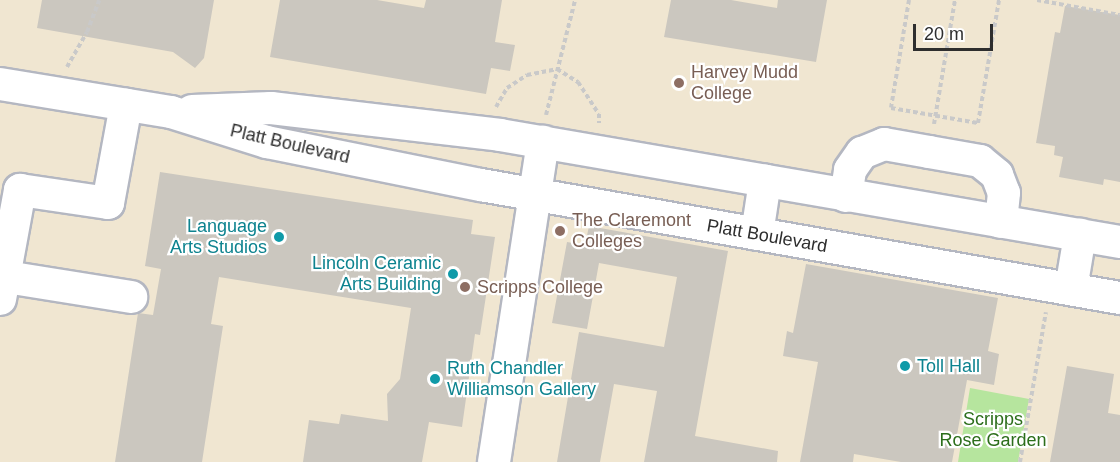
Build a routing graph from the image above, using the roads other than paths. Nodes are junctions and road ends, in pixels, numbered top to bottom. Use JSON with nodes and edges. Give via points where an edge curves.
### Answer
{"nodes":[{"id":1,"x":0,"y":84,"type":"edge"},
{"id":2,"x":126,"y":105,"type":"junction"},
{"id":3,"x":171,"y":112,"type":"junction"},
{"id":4,"x":543,"y":142,"type":"junction"},
{"id":5,"x":765,"y":181,"type":"junction"},
{"id":6,"x":536,"y":196,"type":"junction"},
{"id":7,"x":846,"y":196,"type":"junction"},
{"id":8,"x":1000,"y":222,"type":"junction"},
{"id":9,"x":757,"y":234,"type":"junction"},
{"id":10,"x":1080,"y":235,"type":"junction"},
{"id":11,"x":1120,"y":242,"type":"edge"},
{"id":12,"x":1,"y":284,"type":"edge"},
{"id":13,"x":1060,"y":296,"type":"junction"},
{"id":14,"x":131,"y":297,"type":"dead end"},
{"id":15,"x":1120,"y":298,"type":"edge"},
{"id":16,"x":494,"y":462,"type":"edge"}],
"edges":[{"from":1,"to":2,"type":"street","name":"Platt Boulevard"},
{"from":2,"to":3,"type":"street","name":"Platt Boulevard"},
{"from":2,"to":12,"type":"street","via":[[108,203],[20,190]]},
{"from":3,"to":4,"type":"street","name":"Platt Boulevard","via":[[271,108]]},
{"from":3,"to":6,"type":"street","name":"Platt Boulevard","via":[[267,142]]},
{"from":4,"to":5,"type":"street","name":"Platt Boulevard"},
{"from":4,"to":6,"type":"street"},
{"from":5,"to":7,"type":"street","name":"Platt Boulevard"},
{"from":5,"to":9,"type":"street"},
{"from":6,"to":9,"type":"street","name":"Platt Boulevard"},
{"from":6,"to":16,"type":"street"},
{"from":7,"to":8,"type":"street","name":"Platt Boulevard"},
{"from":7,"to":8,"type":"street","via":[[850,170],[862,153],[884,144],[980,161],[997,175],[1004,193]]},
{"from":8,"to":10,"type":"street","name":"Platt Boulevard"},
{"from":9,"to":13,"type":"street","name":"Platt Boulevard"},
{"from":10,"to":11,"type":"street","name":"Platt Boulevard"},
{"from":10,"to":13,"type":"street"},
{"from":12,"to":14,"type":"street"},
{"from":13,"to":15,"type":"street","name":"Platt Boulevard"}]}
